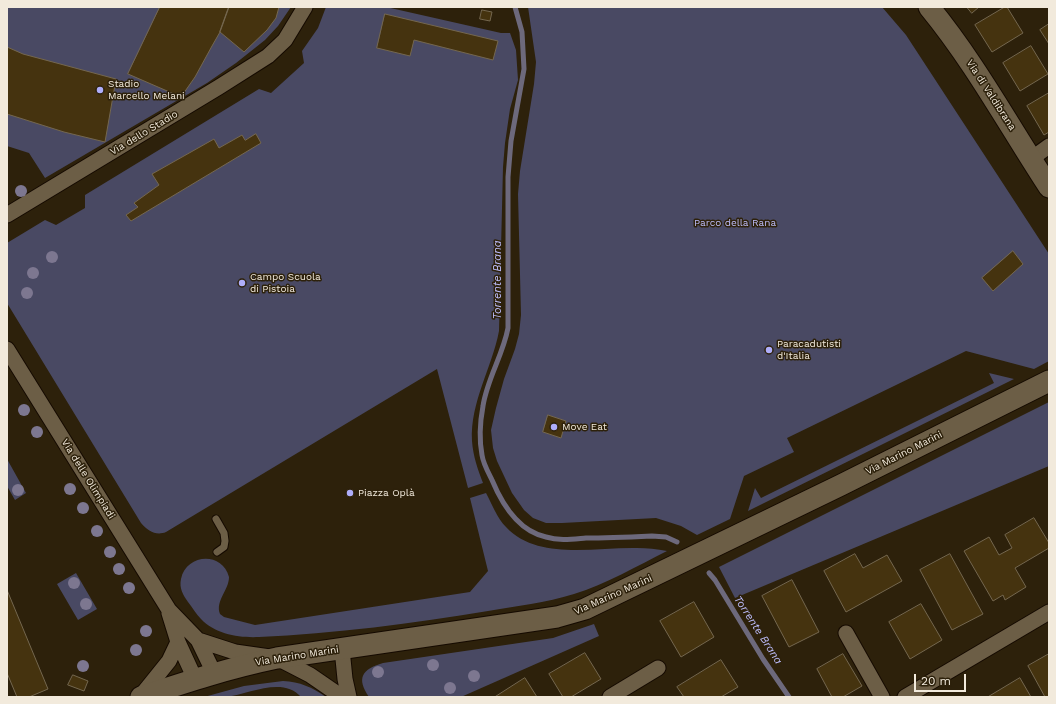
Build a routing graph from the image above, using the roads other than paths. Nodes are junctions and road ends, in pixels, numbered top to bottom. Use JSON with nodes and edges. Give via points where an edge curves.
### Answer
{"nodes":[{"id":1,"x":305,"y":7,"type":"edge"},
{"id":2,"x":929,"y":7,"type":"edge"},
{"id":3,"x":1049,"y":146,"type":"edge"},
{"id":4,"x":1031,"y":159,"type":"junction"},
{"id":5,"x":1049,"y":187,"type":"edge"},
{"id":6,"x":7,"y":215,"type":"edge"},
{"id":7,"x":7,"y":349,"type":"edge"},
{"id":8,"x":1049,"y":381,"type":"edge"},
{"id":9,"x":216,"y":519,"type":"dead end"},
{"id":10,"x":217,"y":552,"type":"dead end"},
{"id":11,"x":169,"y":610,"type":"junction"},
{"id":12,"x":1049,"y":612,"type":"edge"},
{"id":13,"x":846,"y":633,"type":"dead end"},
{"id":14,"x":198,"y":640,"type":"junction"},
{"id":15,"x":178,"y":642,"type":"junction"},
{"id":16,"x":342,"y":649,"type":"junction"},
{"id":17,"x":276,"y":658,"type":"junction"},
{"id":18,"x":658,"y":668,"type":"dead end"},
{"id":19,"x":204,"y":676,"type":"junction"},
{"id":20,"x":140,"y":697,"type":"edge"},
{"id":21,"x":342,"y":697,"type":"edge"},
{"id":22,"x":349,"y":697,"type":"edge"},
{"id":23,"x":610,"y":697,"type":"edge"},
{"id":24,"x":882,"y":697,"type":"edge"},
{"id":25,"x":905,"y":697,"type":"edge"}],
"edges":[{"from":1,"to":6,"type":"street","name":"Via dello Stadio","via":[[285,40],[268,56]]},
{"from":2,"to":4,"type":"main road","name":"Via di Valdibrana","via":[[975,69]]},
{"from":3,"to":4,"type":"street"},
{"from":4,"to":5,"type":"main road","name":"Via di Valdibrana"},
{"from":7,"to":11,"type":"street","name":"Via delle Olimpiadi"},
{"from":8,"to":16,"type":"main road","name":"Via Marino Marini","via":[[842,485],[585,609],[557,617]]},
{"from":9,"to":10,"type":"lane","via":[[225,537],[224,547]]},
{"from":11,"to":14,"type":"street"},
{"from":11,"to":15,"type":"street"},
{"from":12,"to":25,"type":"street"},
{"from":13,"to":24,"type":"street"},
{"from":14,"to":17,"type":"street","via":[[235,652]]},
{"from":14,"to":19,"type":"street"},
{"from":15,"to":19,"type":"street"},
{"from":15,"to":20,"type":"street","via":[[169,661]]},
{"from":16,"to":17,"type":"main road","name":"Via Marino Marini"},
{"from":16,"to":22,"type":"street"},
{"from":17,"to":19,"type":"main road","name":"Via Marino Marini"},
{"from":17,"to":21,"type":"street","via":[[310,675]]},
{"from":18,"to":23,"type":"street"},
{"from":19,"to":20,"type":"main road","name":"Via Marino Marini"}]}
